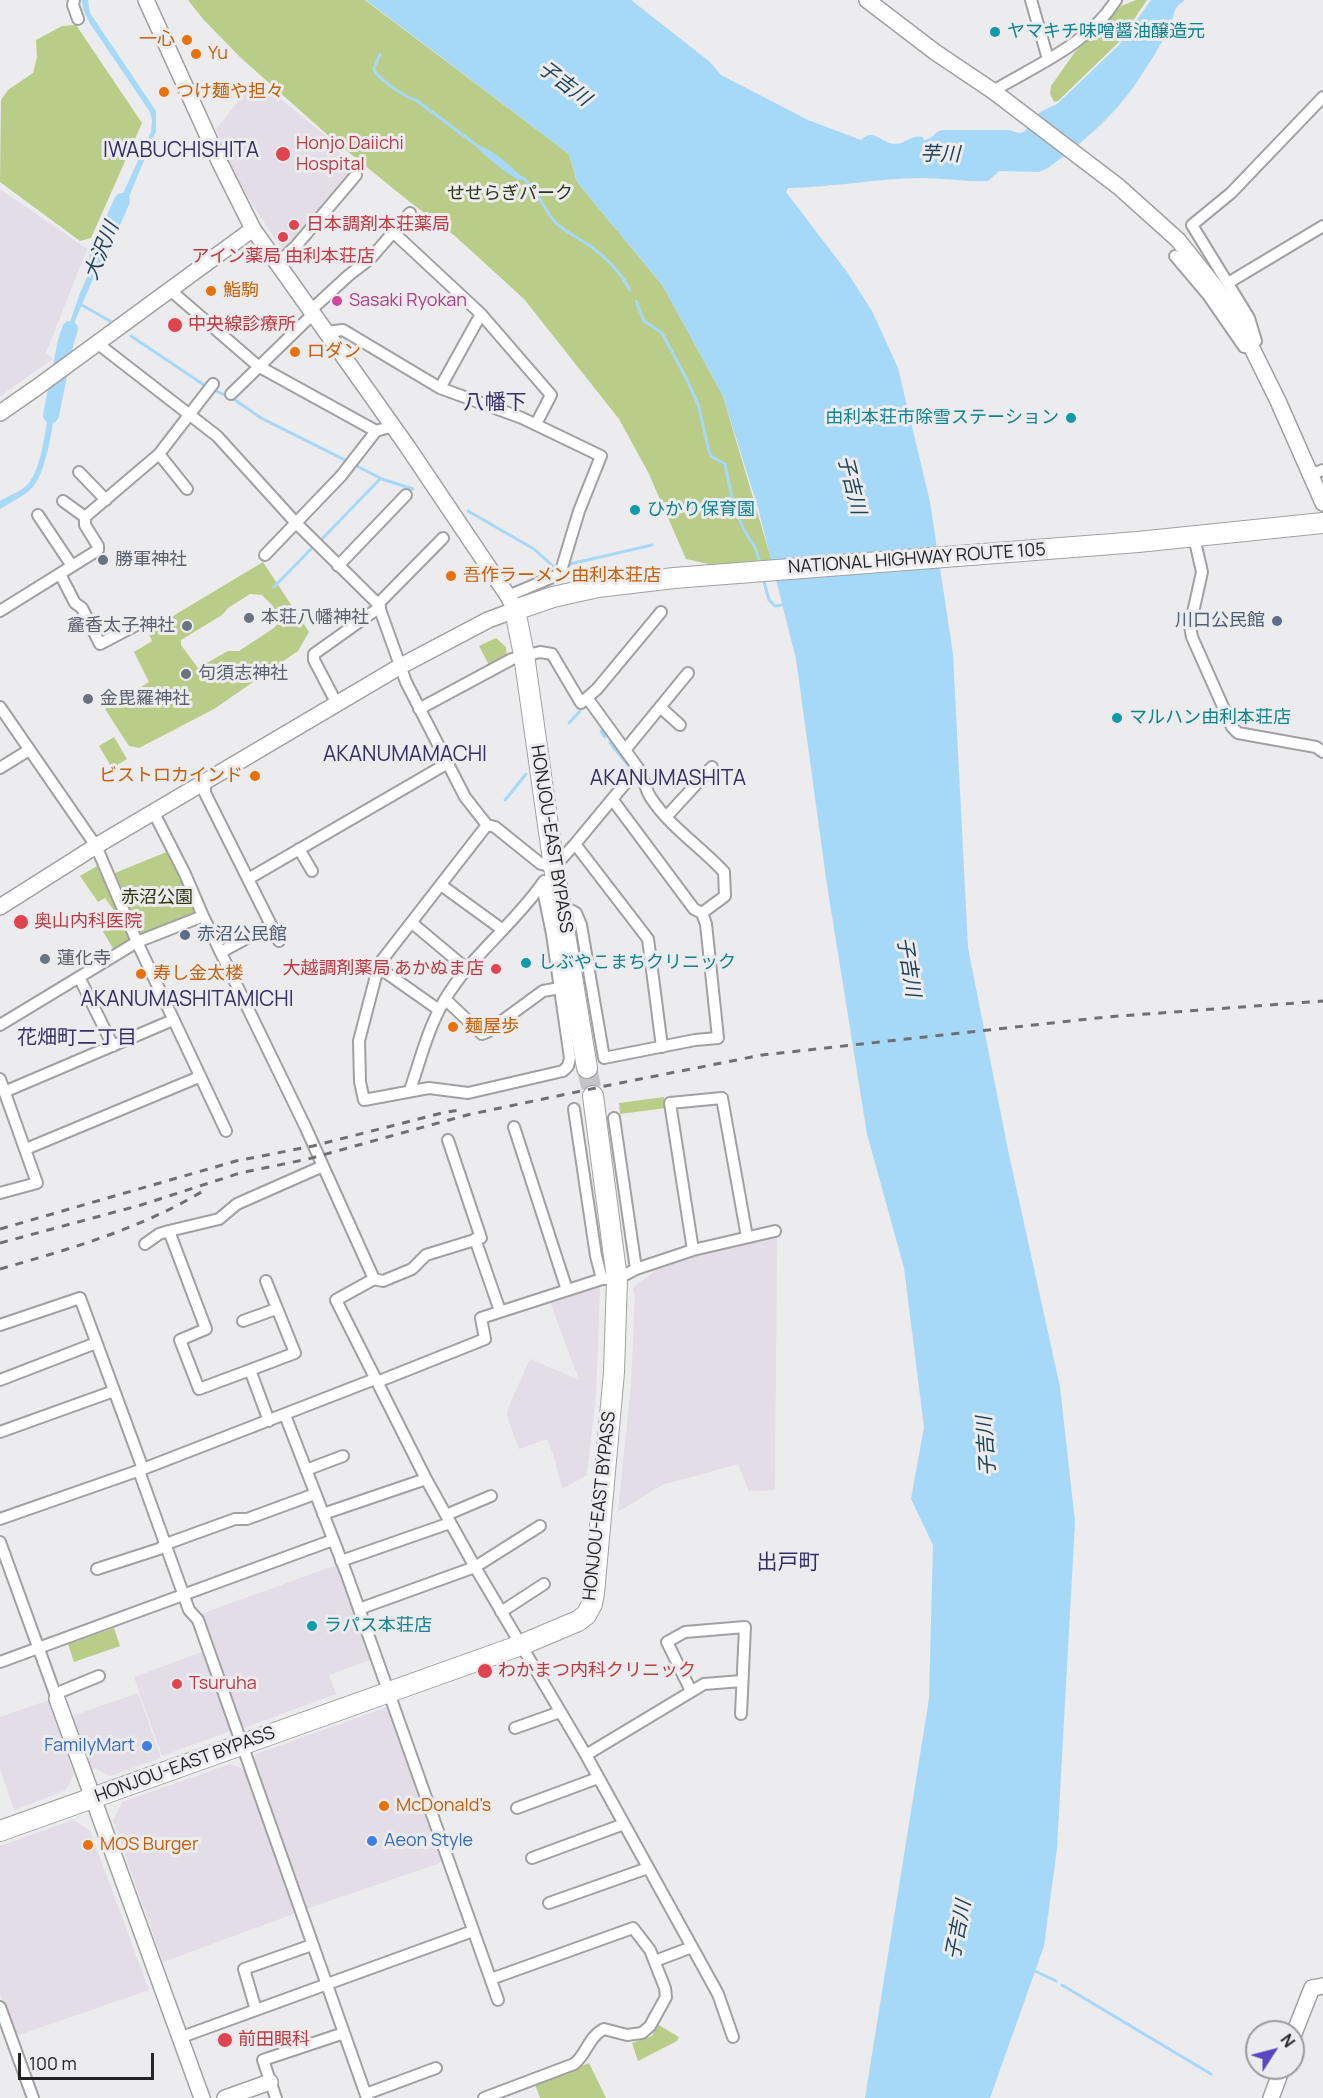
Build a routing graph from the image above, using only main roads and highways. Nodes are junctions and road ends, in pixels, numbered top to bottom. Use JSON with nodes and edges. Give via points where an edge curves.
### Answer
{"nodes":[{"id":1,"x":1323,"y":523,"type":"edge"},
{"id":2,"x":512,"y":603,"type":"joint"},
{"id":3,"x":587,"y":1068,"type":"tunnel mouth"},
{"id":4,"x":592,"y":1096,"type":"tunnel mouth"},
{"id":5,"x":0,"y":1831,"type":"edge"}],
"edges":[{"from":1,"to":2,"type":"highway","name":"NATIONAL HIGHWAY ROUTE 105","via":[[1042,550],[674,578]]},
{"from":2,"to":3,"type":"highway","name":"HONJOU-EAST BYPASS","via":[[524,655]]},
{"from":4,"to":5,"type":"highway","name":"HONJOU-EAST BYPASS","via":[[614,1372],[592,1604],[586,1615],[521,1645]]}]}
